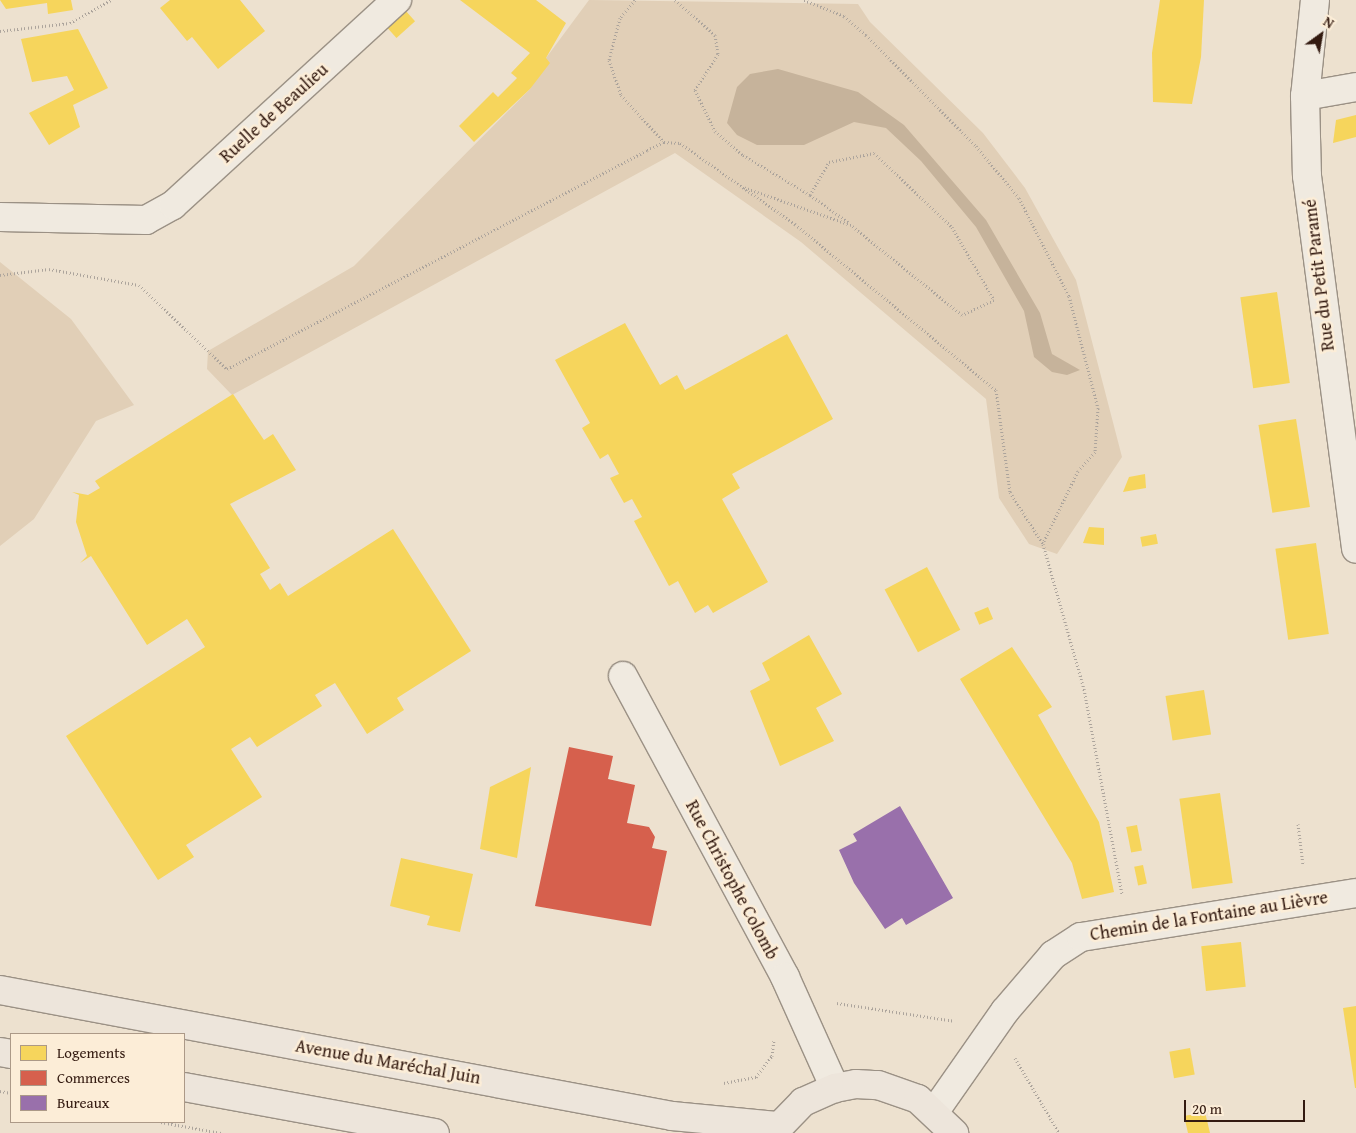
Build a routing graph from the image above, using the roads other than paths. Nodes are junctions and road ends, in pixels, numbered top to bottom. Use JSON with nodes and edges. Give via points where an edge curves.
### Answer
{"nodes":[{"id":1,"x":397,"y":0,"type":"edge"},
{"id":2,"x":1315,"y":0,"type":"edge"},
{"id":3,"x":1356,"y":87,"type":"edge"},
{"id":4,"x":1305,"y":96,"type":"junction"},
{"id":5,"x":0,"y":217,"type":"edge"},
{"id":6,"x":1356,"y":549,"type":"edge"},
{"id":7,"x":623,"y":676,"type":"dead end"},
{"id":8,"x":1356,"y":892,"type":"edge"},
{"id":9,"x":0,"y":990,"type":"edge"},
{"id":10,"x":185,"y":1087,"type":"edge"},
{"id":11,"x":835,"y":1088,"type":"junction"},
{"id":12,"x":935,"y":1111,"type":"junction"},
{"id":13,"x":775,"y":1130,"type":"edge"},
{"id":14,"x":435,"y":1133,"type":"edge"},
{"id":15,"x":954,"y":1133,"type":"edge"}],
"edges":[{"from":1,"to":5,"type":"street","name":"Ruelle de Beaulieu","via":[[173,205],[146,220]]},
{"from":2,"to":4,"type":"street","name":"Rue du Petit Paramé"},
{"from":3,"to":4,"type":"street"},
{"from":4,"to":6,"type":"street","name":"Rue du Petit Paramé","via":[[1307,176]]},
{"from":7,"to":11,"type":"street","name":"Rue Christophe Colomb","via":[[788,984]]},
{"from":8,"to":12,"type":"street","name":"Chemin de la Fontaine au Lièvre","via":[[1082,937],[1053,955],[987,1034]]},
{"from":9,"to":13,"type":"main road","name":"Avenue du Maréchal Juin","via":[[672,1116]]},
{"from":10,"to":14,"type":"main road"},
{"from":11,"to":12,"type":"main road","via":[[878,1085],[911,1096]]},
{"from":11,"to":13,"type":"main road","via":[[803,1102]]},
{"from":12,"to":15,"type":"main road"}]}
